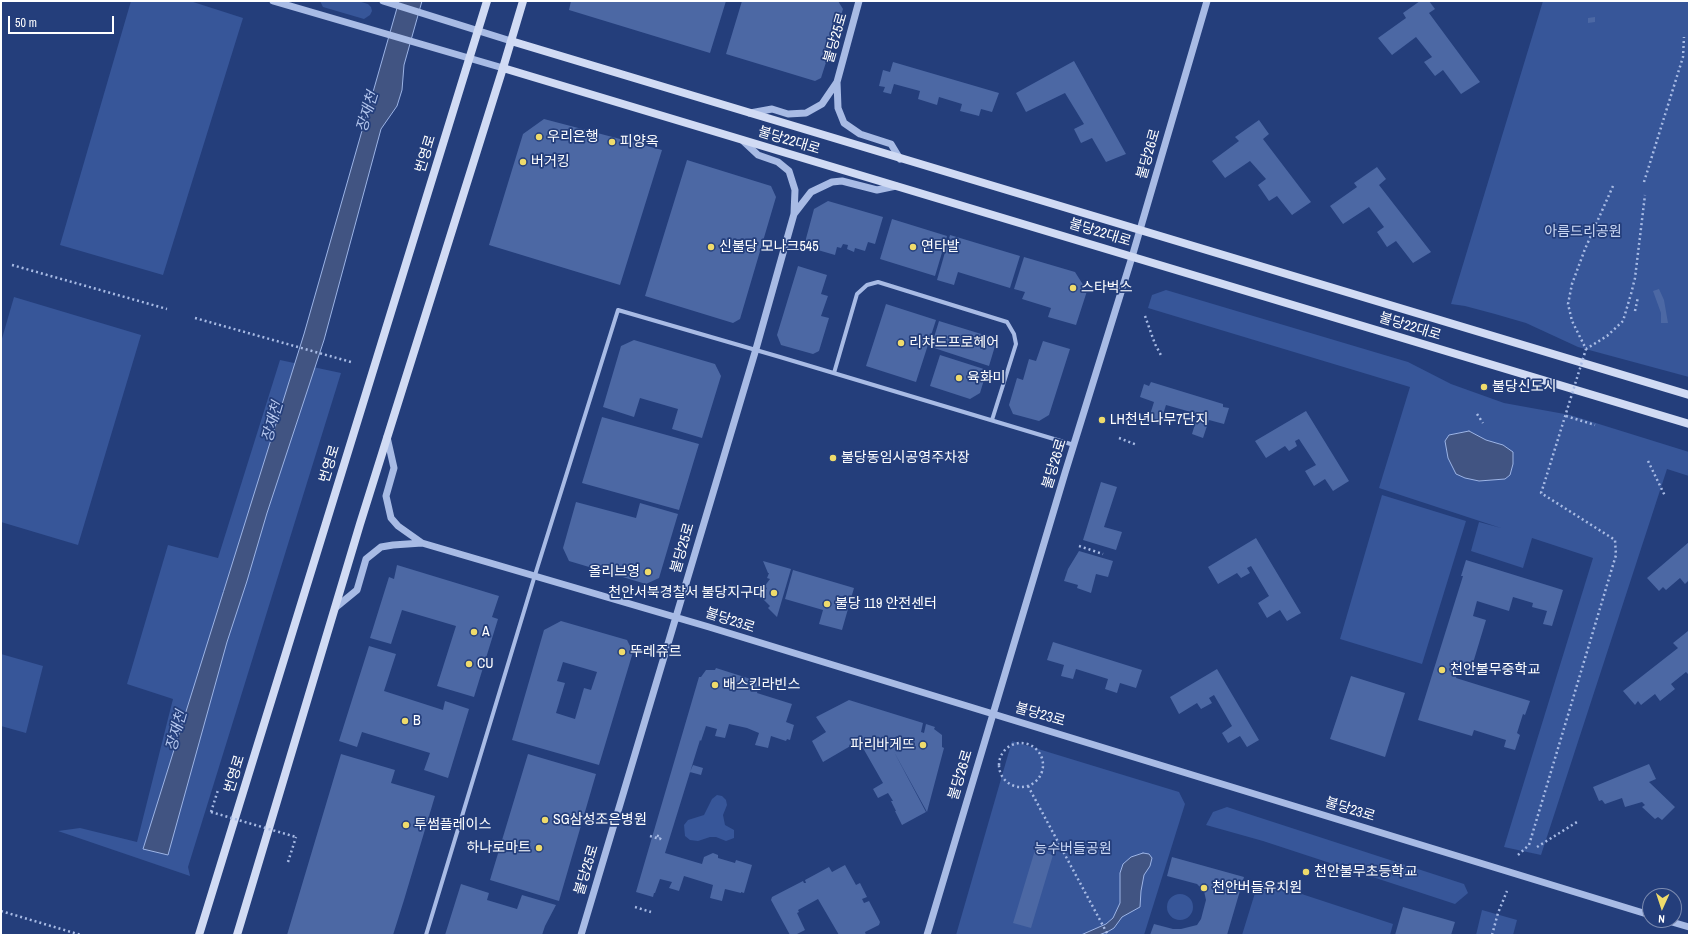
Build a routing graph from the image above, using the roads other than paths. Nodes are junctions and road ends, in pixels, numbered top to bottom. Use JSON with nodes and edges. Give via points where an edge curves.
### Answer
{"nodes":[{"id":1,"x":383,"y":1,"type":"edge"},
{"id":2,"x":487,"y":1,"type":"edge"},
{"id":3,"x":523,"y":1,"type":"edge"},
{"id":4,"x":859,"y":1,"type":"edge"},
{"id":5,"x":1207,"y":1,"type":"edge"},
{"id":6,"x":275,"y":2,"type":"edge"},
{"id":7,"x":478,"y":32,"type":"junction"},
{"id":8,"x":511,"y":41,"type":"junction"},
{"id":9,"x":469,"y":59,"type":"junction"},
{"id":10,"x":503,"y":68,"type":"junction"},
{"id":11,"x":837,"y":82,"type":"junction"},
{"id":12,"x":749,"y":113,"type":"junction"},
{"id":13,"x":742,"y":140,"type":"junction"},
{"id":14,"x":900,"y":159,"type":"junction"},
{"id":15,"x":896,"y":186,"type":"junction"},
{"id":16,"x":794,"y":214,"type":"junction"},
{"id":17,"x":1140,"y":231,"type":"junction"},
{"id":18,"x":1132,"y":257,"type":"junction"},
{"id":19,"x":756,"y":349,"type":"junction"},
{"id":20,"x":834,"y":373,"type":"junction"},
{"id":21,"x":1689,"y":395,"type":"edge"},
{"id":22,"x":992,"y":420,"type":"junction"},
{"id":23,"x":1689,"y":424,"type":"edge"},
{"id":24,"x":388,"y":437,"type":"junction"},
{"id":25,"x":1074,"y":445,"type":"junction"},
{"id":26,"x":422,"y":543,"type":"junction"},
{"id":27,"x":535,"y":576,"type":"junction"},
{"id":28,"x":335,"y":608,"type":"junction"},
{"id":29,"x":676,"y":617,"type":"junction"},
{"id":30,"x":993,"y":715,"type":"junction"},
{"id":31,"x":1642,"y":913,"type":"edge"},
{"id":32,"x":199,"y":935,"type":"edge"},
{"id":33,"x":237,"y":935,"type":"edge"},
{"id":34,"x":426,"y":935,"type":"edge"},
{"id":35,"x":581,"y":935,"type":"edge"},
{"id":36,"x":927,"y":935,"type":"edge"}],
"edges":[{"from":1,"to":7,"type":"street"},
{"from":2,"to":7,"type":"main road","name":"번영로"},
{"from":3,"to":8,"type":"main road"},
{"from":4,"to":11,"type":"street","name":"불당25로"},
{"from":5,"to":17,"type":"street","name":"불당26로"},
{"from":6,"to":9,"type":"street"},
{"from":7,"to":8,"type":"street"},
{"from":7,"to":9,"type":"main road","name":"번영로"},
{"from":8,"to":10,"type":"main road"},
{"from":8,"to":12,"type":"main road","name":"불당22대로"},
{"from":9,"to":10,"type":"street"},
{"from":9,"to":32,"type":"main road","name":"번영로"},
{"from":10,"to":13,"type":"main road","name":"불당22대로"},
{"from":10,"to":24,"type":"main road"},
{"from":11,"to":12,"type":"street","via":[[822,104],[806,113],[788,114],[772,110]]},
{"from":11,"to":14,"type":"street","via":[[838,108],[844,123],[860,134],[891,144]]},
{"from":12,"to":14,"type":"main road","name":"불당22대로"},
{"from":13,"to":15,"type":"main road","name":"불당22대로"},
{"from":13,"to":16,"type":"street","via":[[758,155],[778,162],[790,171],[795,190]]},
{"from":14,"to":17,"type":"main road","name":"불당22대로"},
{"from":15,"to":16,"type":"street","via":[[877,190],[842,181],[832,182],[811,192]]},
{"from":15,"to":18,"type":"main road","name":"불당22대로"},
{"from":16,"to":19,"type":"street","name":"불당25로"},
{"from":17,"to":18,"type":"street","name":"불당26로"},
{"from":17,"to":21,"type":"main road","name":"불당22대로"},
{"from":18,"to":23,"type":"main road","name":"불당22대로"},
{"from":18,"to":25,"type":"street","name":"불당26로"},
{"from":19,"to":20,"type":"street"},
{"from":19,"to":27,"type":"street","via":[[618,310]]},
{"from":19,"to":29,"type":"street","name":"불당25로"},
{"from":20,"to":22,"type":"street"},
{"from":20,"to":22,"type":"street","via":[[858,294],[867,285],[878,282],[1007,322],[1016,344]]},
{"from":22,"to":25,"type":"street"},
{"from":24,"to":26,"type":"street","via":[[394,468],[386,496],[391,518]]},
{"from":24,"to":28,"type":"main road"},
{"from":25,"to":30,"type":"street","name":"불당26로"},
{"from":26,"to":27,"type":"street","name":"불당23로"},
{"from":26,"to":28,"type":"street","via":[[381,547],[366,559],[357,590]]},
{"from":27,"to":29,"type":"street","name":"불당23로"},
{"from":27,"to":34,"type":"street"},
{"from":28,"to":33,"type":"main road"},
{"from":29,"to":30,"type":"street","name":"불당23로"},
{"from":29,"to":35,"type":"street","name":"불당25로"},
{"from":30,"to":31,"type":"street","name":"불당23로"},
{"from":30,"to":36,"type":"street","name":"불당26로"}]}
